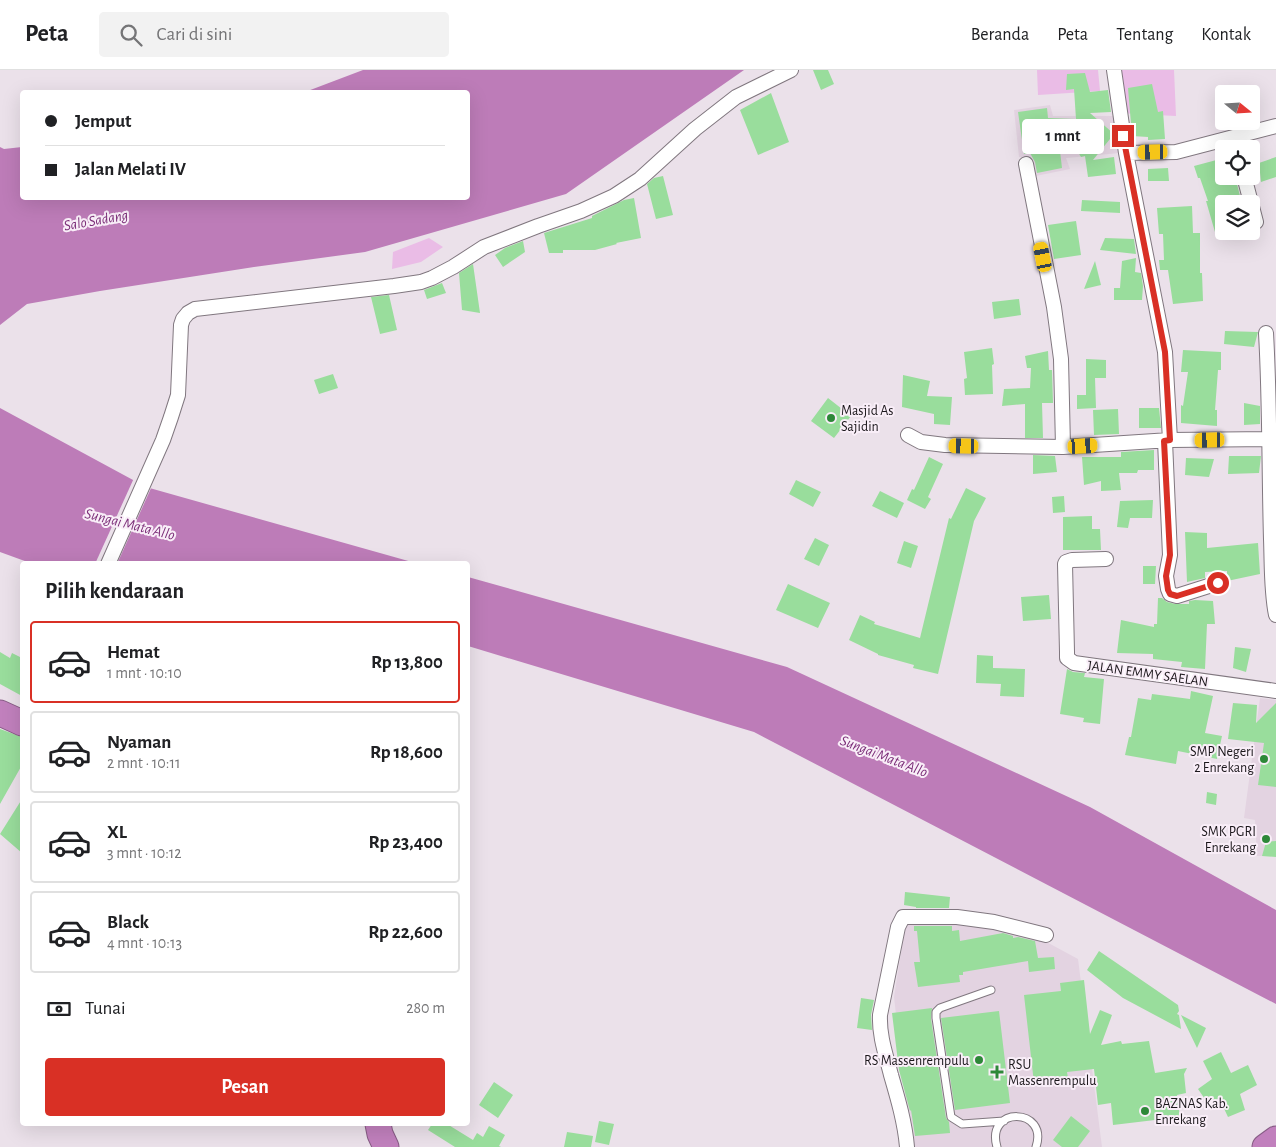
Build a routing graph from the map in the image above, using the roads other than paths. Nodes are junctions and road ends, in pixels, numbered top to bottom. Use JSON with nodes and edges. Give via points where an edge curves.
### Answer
{"nodes":[{"id":1,"x":791,"y":70,"type":"edge"},
{"id":2,"x":1114,"y":70,"type":"edge"},
{"id":3,"x":1276,"y":126,"type":"edge"},
{"id":4,"x":1242,"y":140,"type":"edge"},
{"id":5,"x":1215,"y":146,"type":"edge"},
{"id":6,"x":1126,"y":153,"type":"junction"},
{"id":7,"x":1026,"y":164,"type":"dead end"},
{"id":8,"x":1266,"y":333,"type":"dead end"},
{"id":9,"x":908,"y":435,"type":"dead end"},
{"id":10,"x":1273,"y":439,"type":"edge"},
{"id":11,"x":1167,"y":441,"type":"junction"},
{"id":12,"x":1064,"y":447,"type":"junction"},
{"id":13,"x":1106,"y":559,"type":"dead end"},
{"id":14,"x":109,"y":561,"type":"edge"},
{"id":15,"x":1218,"y":583,"type":"dead end"},
{"id":16,"x":1276,"y":615,"type":"edge"},
{"id":17,"x":1276,"y":691,"type":"edge"},
{"id":18,"x":0,"y":713,"type":"edge"},
{"id":19,"x":20,"y":722,"type":"edge"},
{"id":20,"x":1046,"y":936,"type":"dead end"},
{"id":21,"x":991,"y":990,"type":"dead end"},
{"id":22,"x":1004,"y":1121,"type":"junction"},
{"id":23,"x":378,"y":1126,"type":"edge"},
{"id":24,"x":1276,"y":1139,"type":"edge"},
{"id":25,"x":386,"y":1147,"type":"edge"},
{"id":26,"x":907,"y":1147,"type":"edge"},
{"id":27,"x":997,"y":1147,"type":"edge"},
{"id":28,"x":1036,"y":1147,"type":"edge"},
{"id":29,"x":1265,"y":1147,"type":"edge"}],
"edges":[{"from":1,"to":14,"type":"street","via":[[736,97],[640,179],[614,196],[484,247],[432,278],[394,286],[195,309],[188,313],[180,333],[178,396],[163,440]]},
{"from":2,"to":6,"type":"street"},
{"from":3,"to":4,"type":"street"},
{"from":5,"to":6,"type":"street","via":[[1176,152]]},
{"from":6,"to":11,"type":"street","via":[[1165,352]]},
{"from":7,"to":12,"type":"street","via":[[1061,359]]},
{"from":8,"to":10,"type":"street"},
{"from":9,"to":12,"type":"street","via":[[921,442],[945,445]]},
{"from":10,"to":11,"type":"street"},
{"from":10,"to":16,"type":"street","via":[[1272,575]]},
{"from":11,"to":12,"type":"street"},
{"from":11,"to":15,"type":"street","via":[[1168,590],[1177,596]]},
{"from":13,"to":17,"type":"street","name":"JALAN EMMY SAELAN","via":[[1072,560],[1065,564],[1067,658],[1074,663]]},
{"from":18,"to":19,"type":"highway"},
{"from":20,"to":26,"type":"street","via":[[994,922],[957,917],[903,917],[898,927],[880,1027],[906,1130]]},
{"from":21,"to":22,"type":"lane","via":[[940,1008],[936,1018],[951,1117],[962,1124]]},
{"from":22,"to":27,"type":"lane","via":[[996,1132]]},
{"from":22,"to":28,"type":"lane","via":[[1017,1116],[1030,1121],[1038,1132]]},
{"from":23,"to":25,"type":"highway"},
{"from":24,"to":29,"type":"highway"}]}
